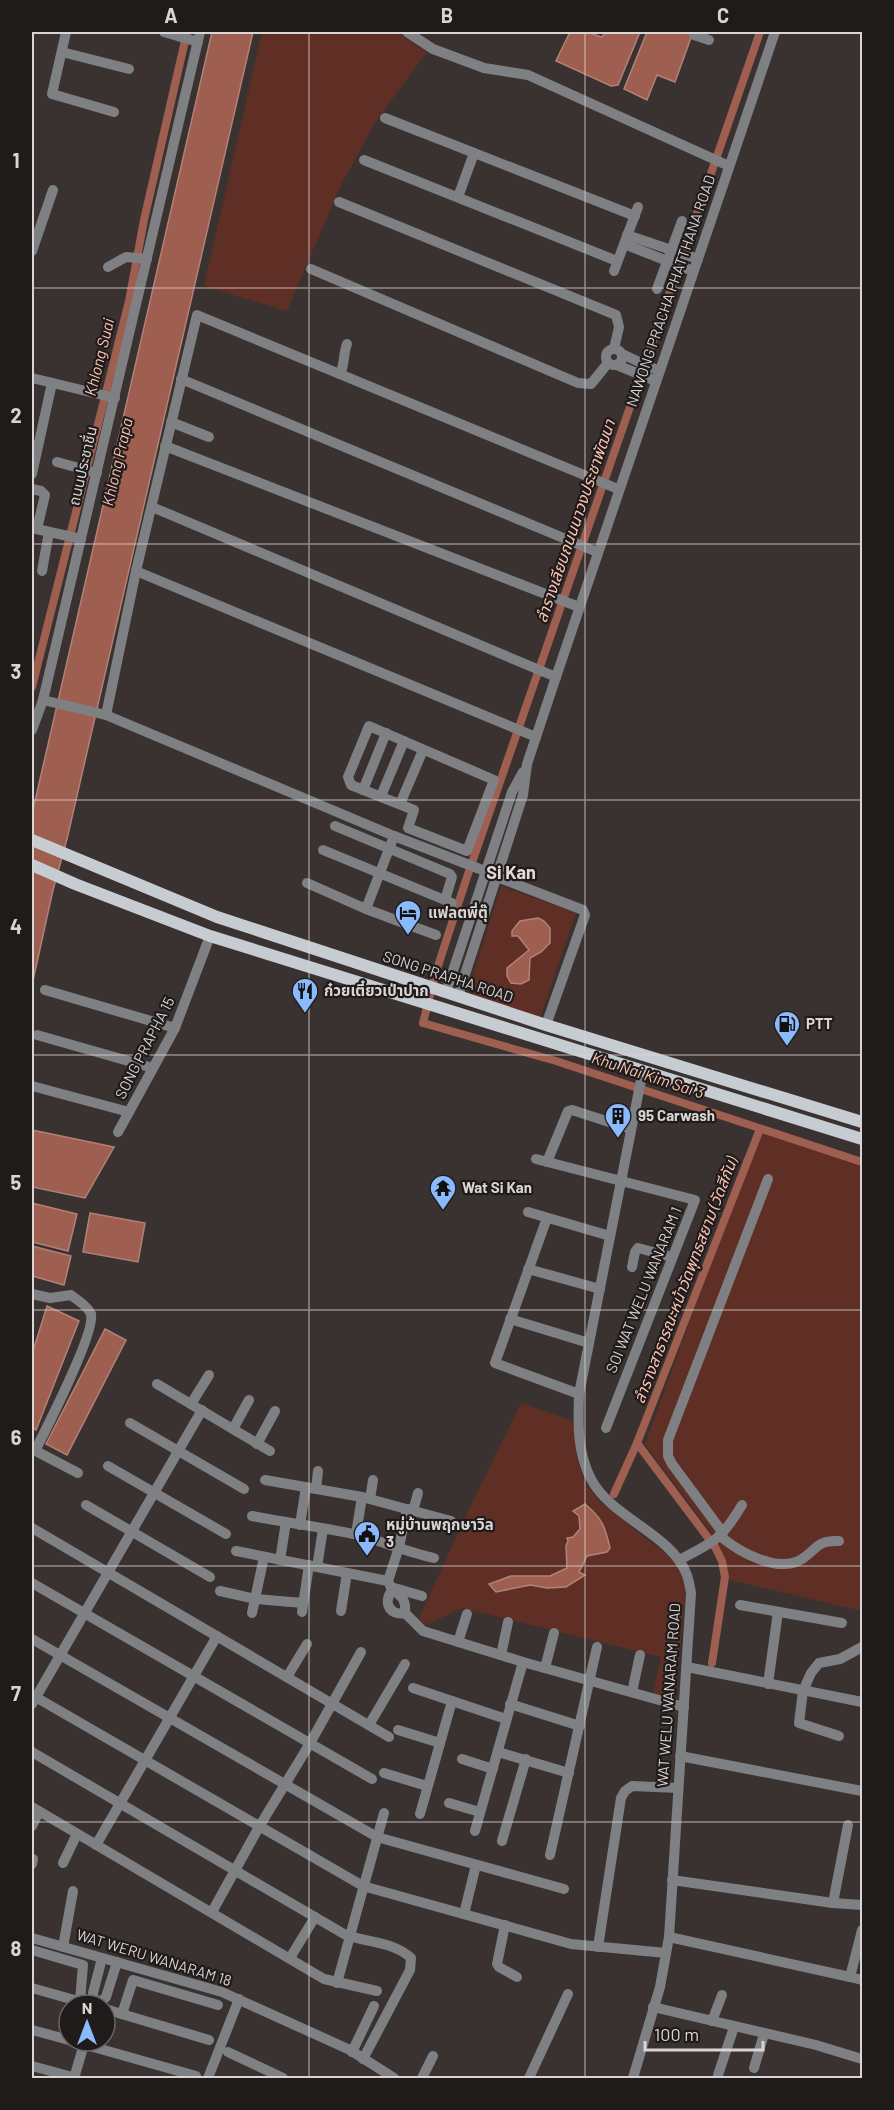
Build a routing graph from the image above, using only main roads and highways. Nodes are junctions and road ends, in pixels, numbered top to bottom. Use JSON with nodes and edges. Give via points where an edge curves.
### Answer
{"nodes":[{"id":1,"x":33,"y":840,"type":"edge"},
{"id":2,"x":71,"y":858,"type":"junction"},
{"id":3,"x":32,"y":866,"type":"edge"},
{"id":4,"x":63,"y":879,"type":"junction"},
{"id":5,"x":324,"y":952,"type":"junction"},
{"id":6,"x":319,"y":970,"type":"junction"},
{"id":7,"x":436,"y":988,"type":"junction"},
{"id":8,"x":458,"y":996,"type":"junction"},
{"id":9,"x":437,"y":1005,"type":"junction"},
{"id":10,"x":454,"y":1010,"type":"junction"},
{"id":11,"x":862,"y":1122,"type":"edge"},
{"id":12,"x":862,"y":1139,"type":"edge"}],
"edges":[{"from":1,"to":2,"type":"main road","name":"SONG PRAPHA ROAD"},
{"from":2,"to":4,"type":"main road"},
{"from":2,"to":5,"type":"main road","name":"SONG PRAPHA ROAD","via":[[217,917]]},
{"from":3,"to":4,"type":"main road","name":"SONG PRAPHA ROAD"},
{"from":4,"to":6,"type":"main road","name":"SONG PRAPHA ROAD","via":[[210,936]]},
{"from":5,"to":6,"type":"main road"},
{"from":5,"to":7,"type":"main road","name":"SONG PRAPHA ROAD"},
{"from":6,"to":9,"type":"main road","name":"SONG PRAPHA ROAD"},
{"from":7,"to":8,"type":"main road","name":"SONG PRAPHA ROAD"},
{"from":7,"to":9,"type":"main road"},
{"from":8,"to":10,"type":"main road"},
{"from":8,"to":11,"type":"main road","name":"SONG PRAPHA ROAD"},
{"from":9,"to":10,"type":"main road","name":"SONG PRAPHA ROAD"},
{"from":10,"to":12,"type":"main road","name":"SONG PRAPHA ROAD","via":[[641,1080]]}]}
